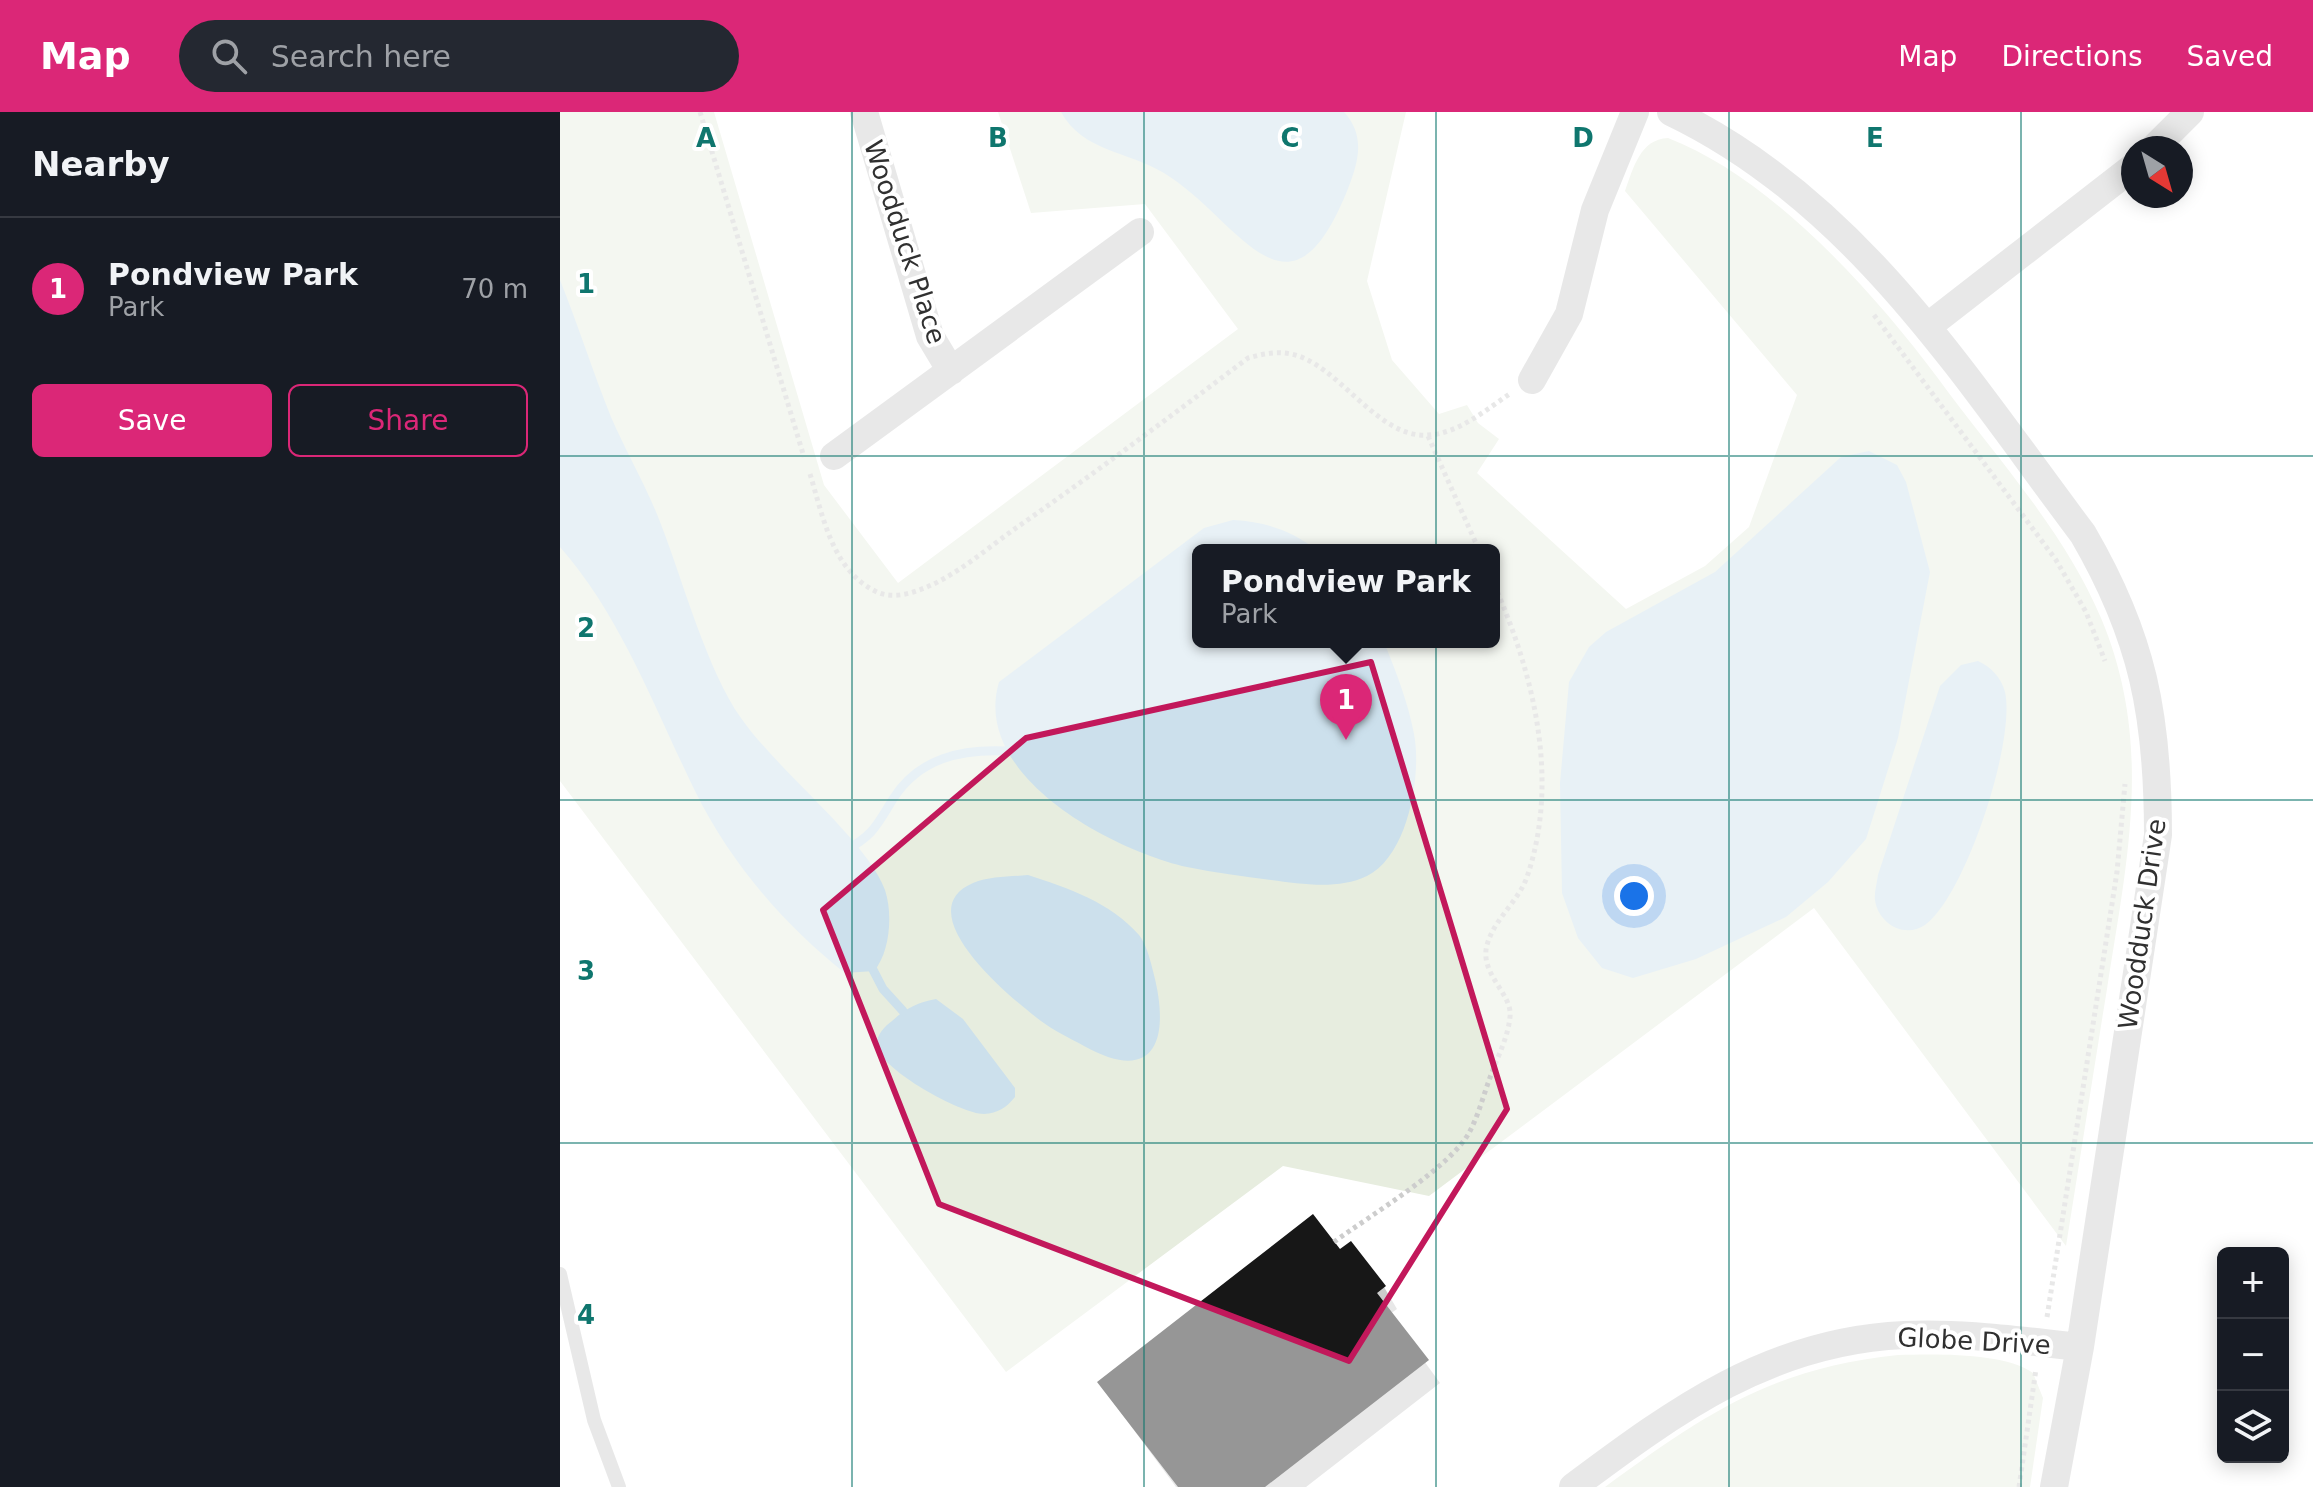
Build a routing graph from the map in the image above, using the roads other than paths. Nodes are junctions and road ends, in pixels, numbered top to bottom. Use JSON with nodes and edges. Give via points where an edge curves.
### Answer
{"nodes":[{"id":1,"x":864,"y":112,"type":"edge"},
{"id":2,"x":1635,"y":112,"type":"edge"},
{"id":3,"x":1671,"y":112,"type":"edge"},
{"id":4,"x":2190,"y":112,"type":"edge"},
{"id":5,"x":2166,"y":136,"type":"edge"},
{"id":6,"x":2121,"y":176,"type":"edge"},
{"id":7,"x":1140,"y":232,"type":"dead end"},
{"id":8,"x":1927,"y":327,"type":"junction"},
{"id":9,"x":951,"y":371,"type":"junction"},
{"id":10,"x":1532,"y":380,"type":"road end"},
{"id":11,"x":834,"y":456,"type":"dead end"},
{"id":12,"x":560,"y":1274,"type":"edge"},
{"id":13,"x":2080,"y":1347,"type":"junction"},
{"id":14,"x":619,"y":1487,"type":"edge"},
{"id":15,"x":1573,"y":1487,"type":"edge"},
{"id":16,"x":2054,"y":1487,"type":"edge"}],
"edges":[{"from":1,"to":9,"type":"street","name":"Woodduck Place","via":[[930,336]]},
{"from":2,"to":10,"type":"street","via":[[1595,210],[1569,314]]},
{"from":3,"to":8,"type":"street","name":"Woodduck Drive","via":[[1796,191],[1890,280]]},
{"from":4,"to":5,"type":"street"},
{"from":6,"to":8,"type":"street"},
{"from":7,"to":9,"type":"street","name":"Woodduck Place"},
{"from":8,"to":13,"type":"street","name":"Woodduck Drive","via":[[2083,534],[2131,630],[2150,697],[2158,835]]},
{"from":9,"to":11,"type":"street","name":"Woodduck Place"},
{"from":12,"to":14,"type":"lane","via":[[594,1420]]},
{"from":13,"to":15,"type":"street","name":"Globe Drive","via":[[1958,1334],[1903,1335],[1850,1340],[1792,1355],[1708,1392]]},
{"from":13,"to":16,"type":"street","name":"Woodduck Drive"}]}
